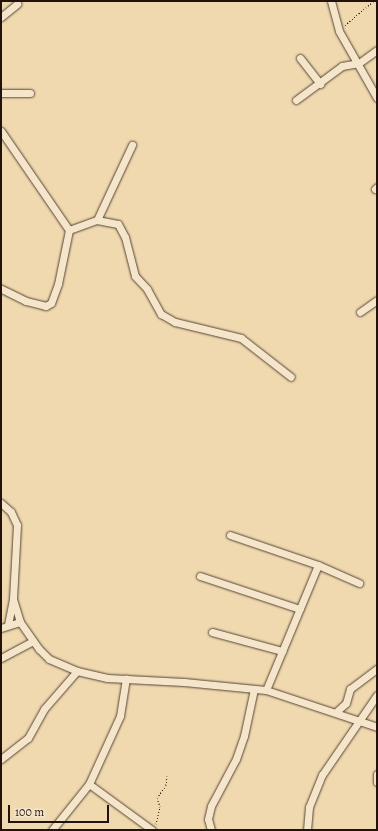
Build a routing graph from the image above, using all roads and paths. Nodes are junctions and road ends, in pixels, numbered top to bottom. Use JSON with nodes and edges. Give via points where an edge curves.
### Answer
{"nodes":[{"id":1,"x":331,"y":1,"type":"edge"},
{"id":2,"x":374,"y":1,"type":"edge"},
{"id":3,"x":17,"y":4,"type":"dead end"},
{"id":4,"x":1,"y":17,"type":"edge"},
{"id":5,"x":339,"y":31,"type":"junction"},
{"id":6,"x":377,"y":50,"type":"edge"},
{"id":7,"x":300,"y":58,"type":"dead end"},
{"id":8,"x":359,"y":63,"type":"junction"},
{"id":9,"x":320,"y":84,"type":"junction"},
{"id":10,"x":1,"y":93,"type":"edge"},
{"id":11,"x":30,"y":93,"type":"dead end"},
{"id":12,"x":377,"y":98,"type":"edge"},
{"id":13,"x":296,"y":100,"type":"dead end"},
{"id":14,"x":1,"y":131,"type":"edge"},
{"id":15,"x":132,"y":145,"type":"dead end"},
{"id":16,"x":97,"y":220,"type":"junction"},
{"id":17,"x":69,"y":230,"type":"junction"},
{"id":18,"x":1,"y":289,"type":"edge"},
{"id":19,"x":377,"y":300,"type":"edge"},
{"id":20,"x":360,"y":312,"type":"dead end"},
{"id":21,"x":291,"y":377,"type":"dead end"},
{"id":22,"x":1,"y":503,"type":"edge"},
{"id":23,"x":230,"y":535,"type":"dead end"},
{"id":24,"x":318,"y":565,"type":"junction"},
{"id":25,"x":200,"y":576,"type":"dead end"},
{"id":26,"x":359,"y":583,"type":"dead end"},
{"id":27,"x":13,"y":600,"type":"junction"},
{"id":28,"x":300,"y":610,"type":"junction"},
{"id":29,"x":20,"y":622,"type":"junction"},
{"id":30,"x":5,"y":627,"type":"edge"},
{"id":31,"x":212,"y":632,"type":"dead end"},
{"id":32,"x":33,"y":641,"type":"junction"},
{"id":33,"x":282,"y":651,"type":"junction"},
{"id":34,"x":1,"y":658,"type":"edge"},
{"id":35,"x":377,"y":669,"type":"edge"},
{"id":36,"x":77,"y":672,"type":"junction"},
{"id":37,"x":126,"y":678,"type":"junction"},
{"id":38,"x":254,"y":688,"type":"junction"},
{"id":39,"x":266,"y":690,"type":"junction"},
{"id":40,"x":377,"y":695,"type":"edge"},
{"id":41,"x":336,"y":712,"type":"junction"},
{"id":42,"x":359,"y":721,"type":"junction"},
{"id":43,"x":377,"y":727,"type":"edge"},
{"id":44,"x":1,"y":759,"type":"edge"},
{"id":45,"x":377,"y":774,"type":"edge"},
{"id":46,"x":167,"y":776,"type":"dead end"},
{"id":47,"x":377,"y":782,"type":"edge"},
{"id":48,"x":89,"y":784,"type":"junction"},
{"id":49,"x":52,"y":830,"type":"edge"},
{"id":50,"x":152,"y":830,"type":"edge"},
{"id":51,"x":211,"y":830,"type":"edge"},
{"id":52,"x":307,"y":830,"type":"edge"}],
"edges":[{"from":1,"to":5,"type":"street"},
{"from":2,"to":5,"type":"path","via":[[360,10]]},
{"from":3,"to":4,"type":"street"},
{"from":5,"to":8,"type":"street"},
{"from":6,"to":8,"type":"street"},
{"from":7,"to":9,"type":"street"},
{"from":8,"to":9,"type":"street","via":[[342,66]]},
{"from":8,"to":12,"type":"street"},
{"from":9,"to":13,"type":"street"},
{"from":10,"to":11,"type":"street"},
{"from":14,"to":17,"type":"street"},
{"from":15,"to":16,"type":"street"},
{"from":16,"to":17,"type":"street"},
{"from":16,"to":21,"type":"street","via":[[119,225],[135,276],[168,319],[241,338]]},
{"from":17,"to":18,"type":"street","via":[[58,284],[51,303],[46,306],[26,301]]},
{"from":19,"to":20,"type":"street"},
{"from":22,"to":27,"type":"street","via":[[11,512],[17,525]]},
{"from":23,"to":24,"type":"street"},
{"from":24,"to":26,"type":"street"},
{"from":24,"to":28,"type":"street"},
{"from":25,"to":28,"type":"street"},
{"from":27,"to":29,"type":"street"},
{"from":27,"to":30,"type":"street"},
{"from":28,"to":33,"type":"street"},
{"from":29,"to":30,"type":"street"},
{"from":29,"to":32,"type":"street"},
{"from":31,"to":33,"type":"street"},
{"from":32,"to":34,"type":"street"},
{"from":32,"to":36,"type":"street","via":[[49,658]]},
{"from":33,"to":39,"type":"street"},
{"from":35,"to":41,"type":"street","via":[[350,689],[346,703]]},
{"from":36,"to":37,"type":"street","via":[[107,678]]},
{"from":36,"to":44,"type":"street","via":[[44,709],[28,738]]},
{"from":37,"to":38,"type":"street"},
{"from":37,"to":48,"type":"street","via":[[120,716]]},
{"from":38,"to":39,"type":"street"},
{"from":38,"to":51,"type":"street","via":[[244,736],[236,759],[211,806],[208,819]]},
{"from":39,"to":41,"type":"street"},
{"from":40,"to":42,"type":"street"},
{"from":41,"to":42,"type":"street"},
{"from":42,"to":43,"type":"street"},
{"from":42,"to":52,"type":"street","via":[[322,774],[309,807]]},
{"from":45,"to":47,"type":"street"},
{"from":46,"to":50,"type":"path","via":[[166,784],[157,798],[160,810]]},
{"from":48,"to":49,"type":"street"},
{"from":48,"to":50,"type":"street"}]}
